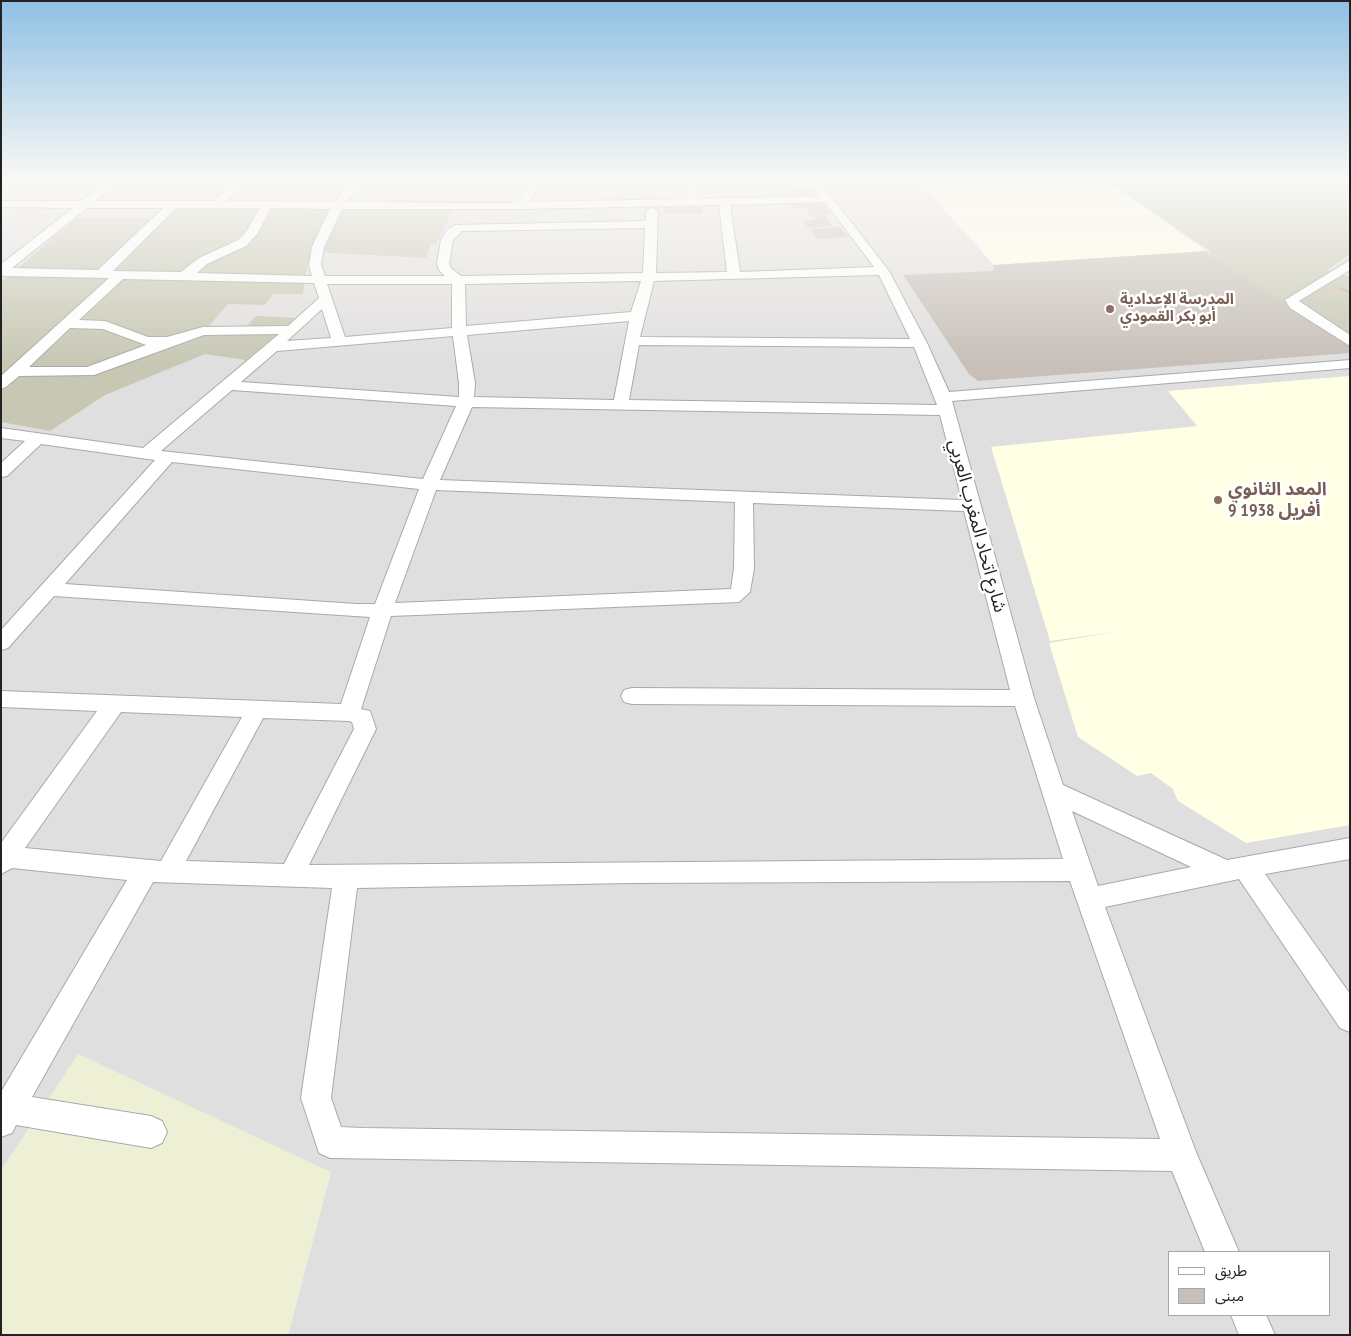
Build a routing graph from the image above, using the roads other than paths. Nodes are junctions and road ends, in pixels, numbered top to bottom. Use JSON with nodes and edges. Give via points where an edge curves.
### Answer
{"nodes":[{"id":1,"x":39,"y":240,"type":"edge"},
{"id":2,"x":137,"y":240,"type":"edge"},
{"id":3,"x":245,"y":240,"type":"edge"},
{"id":4,"x":321,"y":240,"type":"edge"},
{"id":5,"x":447,"y":240,"type":"edge"},
{"id":6,"x":650,"y":240,"type":"edge"},
{"id":7,"x":729,"y":240,"type":"edge"},
{"id":8,"x":860,"y":240,"type":"edge"},
{"id":9,"x":1350,"y":264,"type":"edge"},
{"id":10,"x":883,"y":271,"type":"junction"},
{"id":11,"x":1,"y":272,"type":"edge"},
{"id":12,"x":102,"y":274,"type":"junction"},
{"id":13,"x":1334,"y":274,"type":"junction"},
{"id":14,"x":120,"y":275,"type":"junction"},
{"id":15,"x":185,"y":276,"type":"junction"},
{"id":16,"x":649,"y":276,"type":"junction"},
{"id":17,"x":734,"y":276,"type":"junction"},
{"id":18,"x":319,"y":279,"type":"junction"},
{"id":19,"x":1350,"y":279,"type":"edge"},
{"id":20,"x":458,"y":280,"type":"junction"},
{"id":21,"x":326,"y":298,"type":"junction"},
{"id":22,"x":637,"y":316,"type":"junction"},
{"id":23,"x":66,"y":324,"type":"junction"},
{"id":24,"x":291,"y":330,"type":"junction"},
{"id":25,"x":458,"y":330,"type":"junction"},
{"id":26,"x":170,"y":341,"type":"junction"},
{"id":27,"x":339,"y":341,"type":"junction"},
{"id":28,"x":632,"y":341,"type":"junction"},
{"id":29,"x":1350,"y":342,"type":"edge"},
{"id":30,"x":920,"y":343,"type":"junction"},
{"id":31,"x":273,"y":347,"type":"junction"},
{"id":32,"x":1350,"y":364,"type":"edge"},
{"id":33,"x":16,"y":371,"type":"junction"},
{"id":34,"x":1,"y":384,"type":"edge"},
{"id":35,"x":226,"y":385,"type":"junction"},
{"id":36,"x":466,"y":402,"type":"junction"},
{"id":37,"x":621,"y":403,"type":"junction"},
{"id":38,"x":945,"y":403,"type":"junction"},
{"id":39,"x":1,"y":433,"type":"edge"},
{"id":40,"x":37,"y":439,"type":"junction"},
{"id":41,"x":147,"y":454,"type":"junction"},
{"id":42,"x":168,"y":456,"type":"junction"},
{"id":43,"x":1,"y":472,"type":"edge"},
{"id":44,"x":429,"y":485,"type":"junction"},
{"id":45,"x":744,"y":497,"type":"junction"},
{"id":46,"x":973,"y":506,"type":"junction"},
{"id":47,"x":48,"y":589,"type":"junction"},
{"id":48,"x":383,"y":609,"type":"junction"},
{"id":49,"x":1,"y":643,"type":"edge"},
{"id":50,"x":632,"y":696,"type":"dead end"},
{"id":51,"x":1023,"y":698,"type":"junction"},
{"id":52,"x":1,"y":699,"type":"edge"},
{"id":53,"x":115,"y":703,"type":"junction"},
{"id":54,"x":256,"y":711,"type":"junction"},
{"id":55,"x":349,"y":713,"type":"junction"},
{"id":56,"x":1053,"y":791,"type":"junction"},
{"id":57,"x":1350,"y":848,"type":"edge"},
{"id":58,"x":4,"y":860,"type":"edge"},
{"id":59,"x":1235,"y":869,"type":"junction"},
{"id":60,"x":1079,"y":870,"type":"junction"},
{"id":61,"x":157,"y":871,"type":"junction"},
{"id":62,"x":291,"y":876,"type":"junction"},
{"id":63,"x":346,"y":877,"type":"junction"},
{"id":64,"x":1090,"y":899,"type":"junction"},
{"id":65,"x":1350,"y":1018,"type":"edge"},
{"id":66,"x":6,"y":1115,"type":"edge"},
{"id":67,"x":151,"y":1132,"type":"dead end"},
{"id":68,"x":1181,"y":1156,"type":"junction"},
{"id":69,"x":1222,"y":1251,"type":"edge"},
{"id":70,"x":1248,"y":1316,"type":"edge"},
{"id":71,"x":1257,"y":1335,"type":"edge"}],
"edges":[{"from":1,"to":11,"type":"street"},
{"from":2,"to":12,"type":"street"},
{"from":3,"to":15,"type":"street","via":[[203,261]]},
{"from":4,"to":18,"type":"street","via":[[315,265]]},
{"from":5,"to":20,"type":"street","via":[[443,264],[445,270]]},
{"from":6,"to":16,"type":"street"},
{"from":7,"to":17,"type":"street"},
{"from":8,"to":10,"type":"street","name":"شارع اتحاد المغرب العربي"},
{"from":9,"to":13,"type":"street"},
{"from":10,"to":17,"type":"street"},
{"from":10,"to":30,"type":"street","name":"شارع اتحاد المغرب العربي"},
{"from":11,"to":12,"type":"street"},
{"from":12,"to":14,"type":"street"},
{"from":13,"to":19,"type":"street"},
{"from":13,"to":29,"type":"street","via":[[1294,298],[1292,303]]},
{"from":14,"to":15,"type":"street"},
{"from":14,"to":23,"type":"street"},
{"from":15,"to":18,"type":"street"},
{"from":16,"to":17,"type":"street"},
{"from":16,"to":20,"type":"street"},
{"from":16,"to":22,"type":"street"},
{"from":18,"to":20,"type":"street"},
{"from":18,"to":21,"type":"street"},
{"from":20,"to":25,"type":"street"},
{"from":21,"to":24,"type":"street"},
{"from":21,"to":27,"type":"street"},
{"from":22,"to":25,"type":"street"},
{"from":22,"to":28,"type":"street"},
{"from":23,"to":26,"type":"street","via":[[105,325],[146,341]]},
{"from":23,"to":33,"type":"street"},
{"from":24,"to":26,"type":"street","via":[[230,329],[202,332]]},
{"from":24,"to":31,"type":"street"},
{"from":25,"to":27,"type":"street"},
{"from":25,"to":36,"type":"street","via":[[467,383]]},
{"from":26,"to":33,"type":"street","via":[[89,372]]},
{"from":27,"to":31,"type":"street"},
{"from":28,"to":30,"type":"street"},
{"from":28,"to":37,"type":"street"},
{"from":30,"to":38,"type":"street","name":"شارع اتحاد المغرب العربي"},
{"from":31,"to":35,"type":"street"},
{"from":32,"to":38,"type":"street"},
{"from":33,"to":34,"type":"street"},
{"from":35,"to":36,"type":"street"},
{"from":35,"to":41,"type":"street"},
{"from":36,"to":37,"type":"street"},
{"from":36,"to":44,"type":"street"},
{"from":37,"to":38,"type":"street"},
{"from":38,"to":46,"type":"street","name":"شارع اتحاد المغرب العربي"},
{"from":39,"to":40,"type":"street"},
{"from":40,"to":41,"type":"street"},
{"from":40,"to":43,"type":"street"},
{"from":41,"to":42,"type":"street"},
{"from":42,"to":44,"type":"street"},
{"from":42,"to":47,"type":"street"},
{"from":44,"to":45,"type":"street"},
{"from":44,"to":48,"type":"street"},
{"from":45,"to":46,"type":"street"},
{"from":45,"to":48,"type":"street","via":[[744,568],[742,588],[736,596]]},
{"from":46,"to":51,"type":"street","name":"شارع اتحاد المغرب العربي"},
{"from":47,"to":48,"type":"street","via":[[356,611]]},
{"from":47,"to":49,"type":"street"},
{"from":48,"to":55,"type":"street"},
{"from":50,"to":51,"type":"street"},
{"from":51,"to":56,"type":"street","name":"شارع اتحاد المغرب العربي"},
{"from":52,"to":53,"type":"street"},
{"from":53,"to":54,"type":"street"},
{"from":53,"to":58,"type":"street"},
{"from":54,"to":55,"type":"street"},
{"from":54,"to":61,"type":"street"},
{"from":55,"to":62,"type":"street","via":[[362,717],[365,729]]},
{"from":56,"to":59,"type":"street"},
{"from":56,"to":60,"type":"street","name":"شارع اتحاد المغرب العربي"},
{"from":57,"to":59,"type":"street"},
{"from":58,"to":61,"type":"street"},
{"from":59,"to":64,"type":"street"},
{"from":59,"to":65,"type":"street"},
{"from":60,"to":63,"type":"street"},
{"from":60,"to":64,"type":"street","name":"شارع اتحاد المغرب العربي"},
{"from":61,"to":62,"type":"street"},
{"from":61,"to":66,"type":"street"},
{"from":62,"to":63,"type":"street"},
{"from":63,"to":68,"type":"street","via":[[316,1098],[330,1142]]},
{"from":64,"to":68,"type":"street","name":"شارع اتحاد المغرب العربي"},
{"from":66,"to":67,"type":"street"},
{"from":68,"to":69,"type":"street","name":"شارع اتحاد المغرب العربي"},
{"from":70,"to":71,"type":"street"}]}
